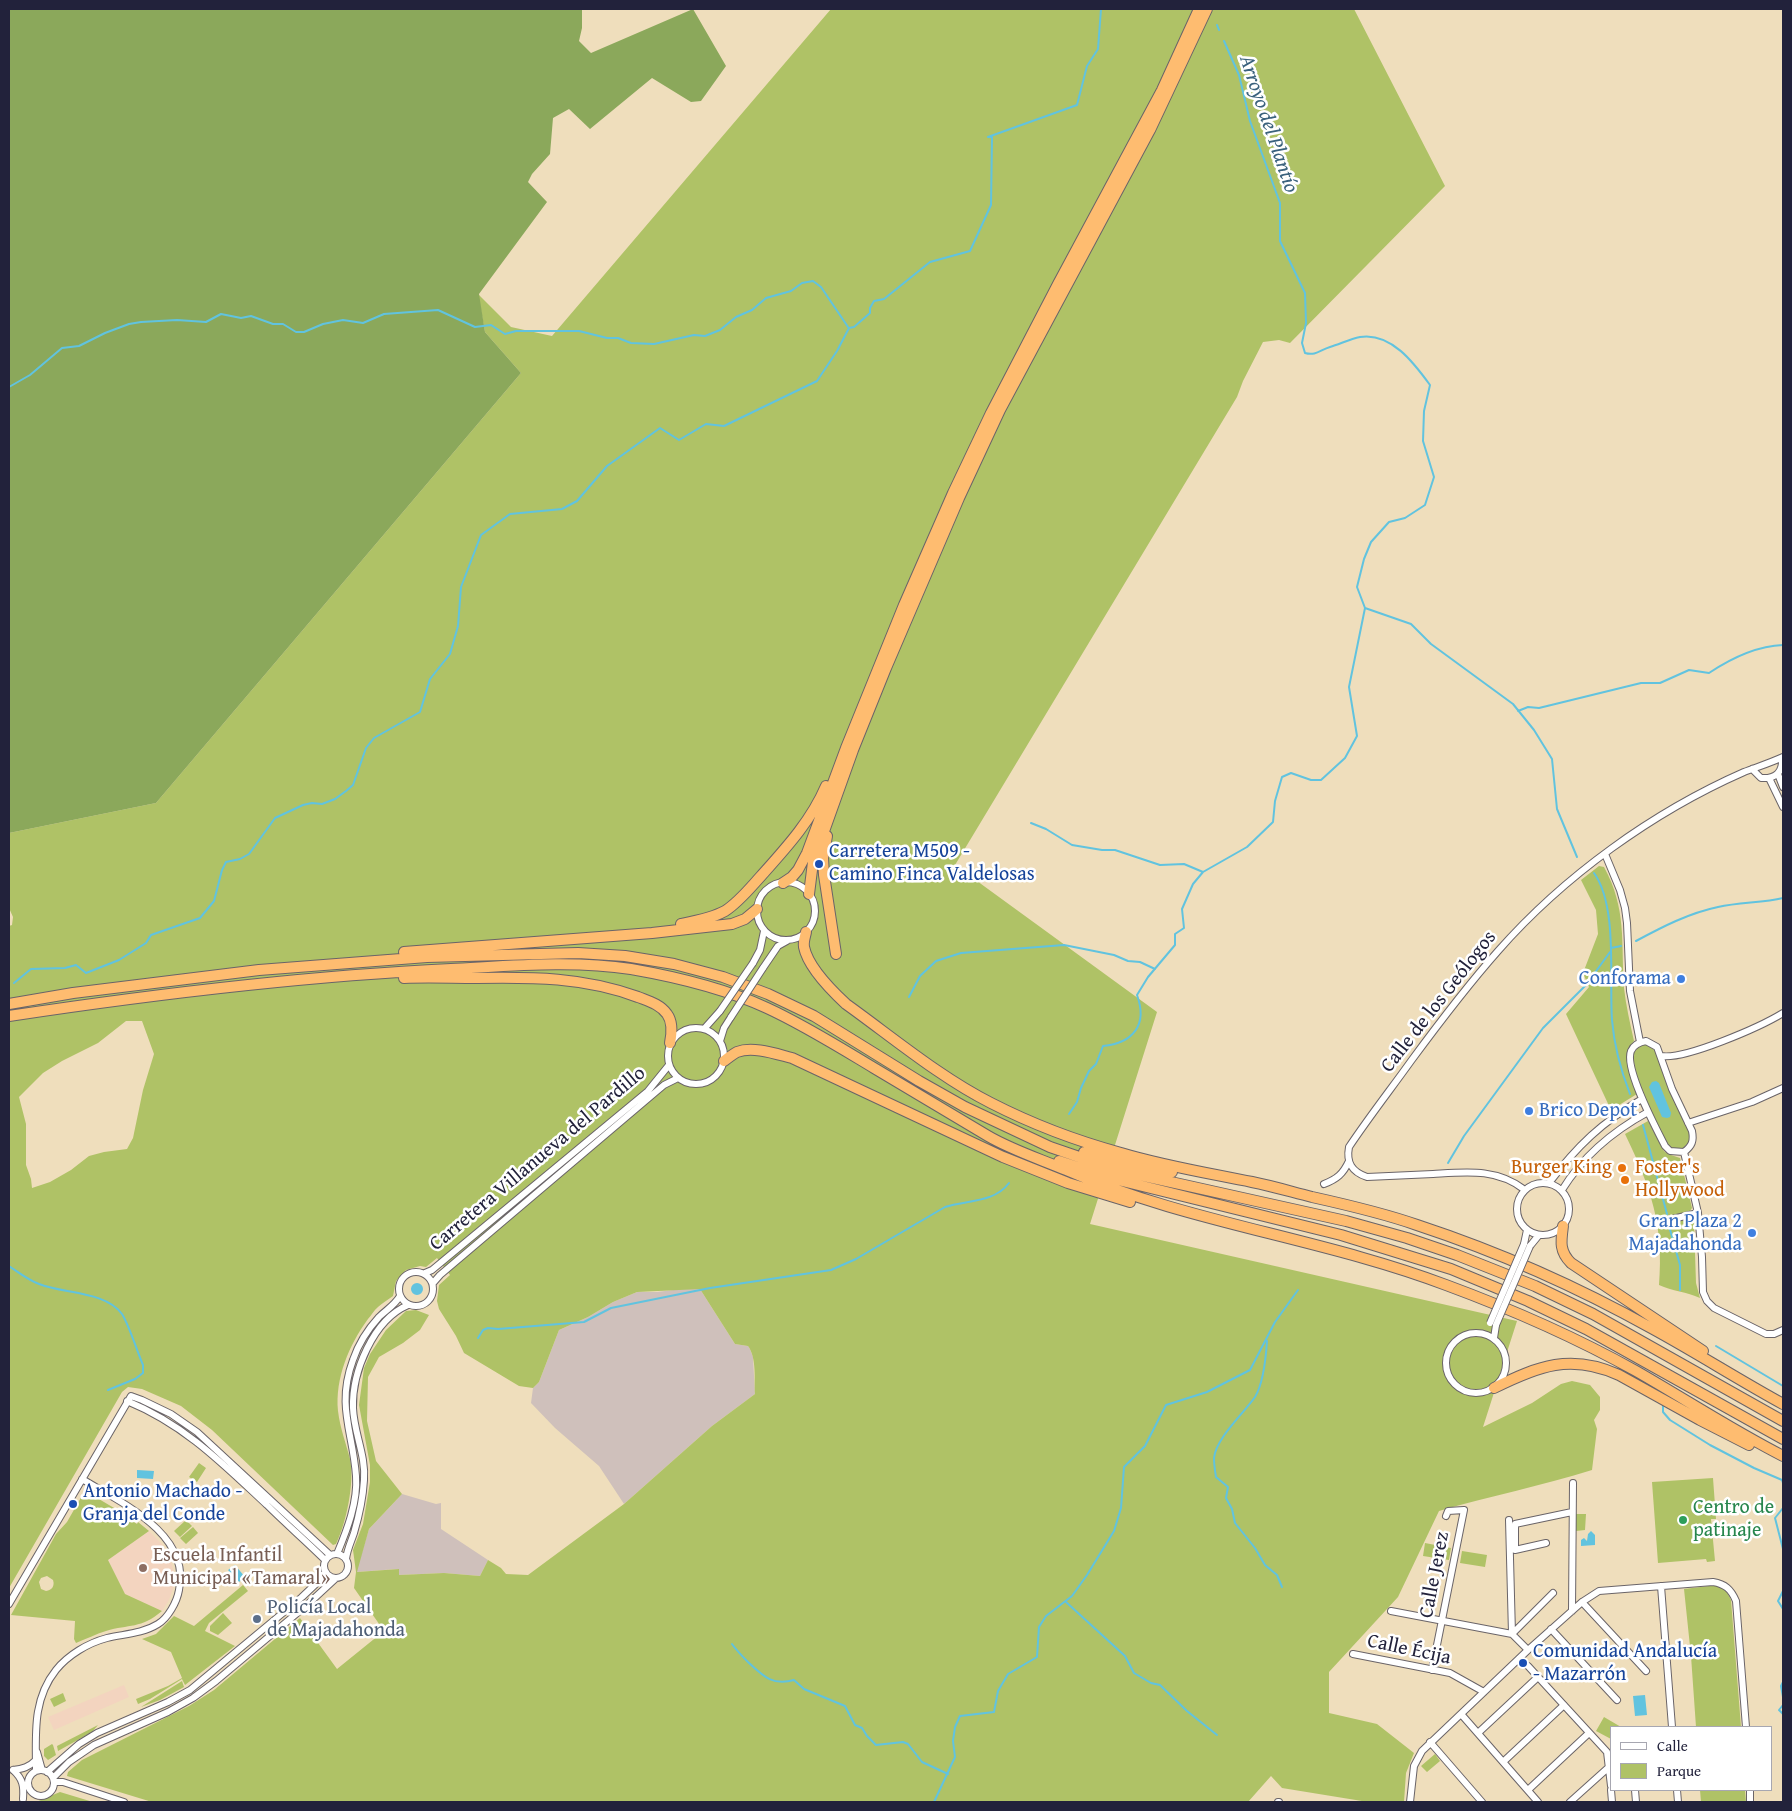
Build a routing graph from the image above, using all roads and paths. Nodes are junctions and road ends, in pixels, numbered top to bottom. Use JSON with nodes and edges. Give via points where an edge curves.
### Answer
{"nodes":[{"id":1,"x":1199,"y":9,"type":"edge"},
{"id":2,"x":1207,"y":9,"type":"edge"},
{"id":3,"x":904,"y":605,"type":"junction"},
{"id":4,"x":1782,"y":758,"type":"edge"},
{"id":5,"x":846,"y":769,"type":"junction"},
{"id":6,"x":1752,"y":769,"type":"junction"},
{"id":7,"x":1778,"y":774,"type":"junction"},
{"id":8,"x":1769,"y":778,"type":"junction"},
{"id":9,"x":1783,"y":787,"type":"edge"},
{"id":10,"x":1783,"y":808,"type":"edge"},
{"id":11,"x":1604,"y":854,"type":"junction"},
{"id":12,"x":783,"y":882,"type":"junction"},
{"id":13,"x":809,"y":894,"type":"junction"},
{"id":14,"x":757,"y":909,"type":"junction"},
{"id":15,"x":764,"y":931,"type":"junction"},
{"id":16,"x":806,"y":932,"type":"junction"},
{"id":17,"x":652,"y":933,"type":"junction"},
{"id":18,"x":787,"y":941,"type":"junction"},
{"id":19,"x":836,"y":954,"type":"dead end"},
{"id":20,"x":260,"y":970,"type":"junction"},
{"id":21,"x":273,"y":983,"type":"junction"},
{"id":22,"x":9,"y":1004,"type":"edge"},
{"id":23,"x":1783,"y":1013,"type":"edge"},
{"id":24,"x":9,"y":1016,"type":"edge"},
{"id":25,"x":704,"y":1028,"type":"junction"},
{"id":26,"x":720,"y":1041,"type":"junction"},
{"id":27,"x":1640,"y":1042,"type":"junction"},
{"id":28,"x":670,"y":1043,"type":"junction"},
{"id":29,"x":1661,"y":1056,"type":"junction"},
{"id":30,"x":724,"y":1060,"type":"junction"},
{"id":31,"x":669,"y":1065,"type":"junction"},
{"id":32,"x":678,"y":1078,"type":"junction"},
{"id":33,"x":1783,"y":1088,"type":"edge"},
{"id":34,"x":1642,"y":1099,"type":"junction"},
{"id":35,"x":1648,"y":1112,"type":"junction"},
{"id":36,"x":958,"y":1116,"type":"junction"},
{"id":37,"x":1688,"y":1122,"type":"junction"},
{"id":38,"x":1013,"y":1130,"type":"junction"},
{"id":39,"x":1684,"y":1152,"type":"junction"},
{"id":40,"x":1349,"y":1162,"type":"junction"},
{"id":41,"x":1550,"y":1183,"type":"junction"},
{"id":42,"x":1324,"y":1184,"type":"dead end"},
{"id":43,"x":1279,"y":1189,"type":"junction"},
{"id":44,"x":1524,"y":1190,"type":"junction"},
{"id":45,"x":1562,"y":1190,"type":"junction"},
{"id":46,"x":1698,"y":1213,"type":"junction"},
{"id":47,"x":1228,"y":1223,"type":"junction"},
{"id":48,"x":1651,"y":1224,"type":"dead end"},
{"id":49,"x":1563,"y":1226,"type":"junction"},
{"id":50,"x":1527,"y":1230,"type":"junction"},
{"id":51,"x":1539,"y":1235,"type":"junction"},
{"id":52,"x":1527,"y":1245,"type":"junction"},
{"id":53,"x":425,"y":1273,"type":"junction"},
{"id":54,"x":433,"y":1283,"type":"junction"},
{"id":55,"x":400,"y":1296,"type":"junction"},
{"id":56,"x":408,"y":1305,"type":"junction"},
{"id":57,"x":1493,"y":1324,"type":"junction"},
{"id":58,"x":1783,"y":1330,"type":"edge"},
{"id":59,"x":1484,"y":1334,"type":"junction"},
{"id":60,"x":1494,"y":1338,"type":"junction"},
{"id":61,"x":1494,"y":1388,"type":"junction"},
{"id":62,"x":1783,"y":1399,"type":"edge"},
{"id":63,"x":130,"y":1403,"type":"junction"},
{"id":64,"x":1783,"y":1404,"type":"edge"},
{"id":65,"x":1783,"y":1421,"type":"edge"},
{"id":66,"x":1783,"y":1439,"type":"edge"},
{"id":67,"x":1783,"y":1456,"type":"edge"},
{"id":68,"x":1783,"y":1462,"type":"edge"},
{"id":69,"x":82,"y":1479,"type":"junction"},
{"id":70,"x":1573,"y":1483,"type":"dead end"},
{"id":71,"x":1572,"y":1512,"type":"junction"},
{"id":72,"x":1446,"y":1516,"type":"dead end"},
{"id":73,"x":1509,"y":1520,"type":"dead end"},
{"id":74,"x":1546,"y":1543,"type":"dead end"},
{"id":75,"x":337,"y":1554,"type":"junction"},
{"id":76,"x":327,"y":1558,"type":"junction"},
{"id":77,"x":346,"y":1559,"type":"junction"},
{"id":78,"x":325,"y":1573,"type":"junction"},
{"id":79,"x":335,"y":1579,"type":"junction"},
{"id":80,"x":1661,"y":1586,"type":"junction"},
{"id":81,"x":1553,"y":1593,"type":"dead end"},
{"id":82,"x":1582,"y":1602,"type":"junction"},
{"id":83,"x":9,"y":1604,"type":"edge"},
{"id":84,"x":1391,"y":1611,"type":"dead end"},
{"id":85,"x":1572,"y":1611,"type":"junction"},
{"id":86,"x":1442,"y":1620,"type":"junction"},
{"id":87,"x":1551,"y":1629,"type":"junction"},
{"id":88,"x":1512,"y":1634,"type":"junction"},
{"id":89,"x":1528,"y":1650,"type":"junction"},
{"id":90,"x":1353,"y":1654,"type":"dead end"},
{"id":91,"x":1528,"y":1666,"type":"dead end"},
{"id":92,"x":1432,"y":1670,"type":"junction"},
{"id":93,"x":1646,"y":1671,"type":"dead end"},
{"id":94,"x":1538,"y":1677,"type":"junction"},
{"id":95,"x":1484,"y":1692,"type":"junction"},
{"id":96,"x":1617,"y":1700,"type":"dead end"},
{"id":97,"x":1564,"y":1705,"type":"junction"},
{"id":98,"x":1461,"y":1714,"type":"junction"},
{"id":99,"x":1672,"y":1726,"type":"edge"},
{"id":100,"x":1746,"y":1726,"type":"edge"},
{"id":101,"x":1478,"y":1733,"type":"junction"},
{"id":102,"x":1588,"y":1733,"type":"junction"},
{"id":103,"x":1430,"y":1742,"type":"junction"},
{"id":104,"x":38,"y":1760,"type":"junction"},
{"id":105,"x":1503,"y":1762,"type":"junction"},
{"id":106,"x":53,"y":1766,"type":"junction"},
{"id":107,"x":1609,"y":1766,"type":"junction"},
{"id":108,"x":11,"y":1769,"type":"edge"},
{"id":109,"x":60,"y":1772,"type":"junction"},
{"id":110,"x":37,"y":1773,"type":"junction"},
{"id":111,"x":1610,"y":1776,"type":"edge"},
{"id":112,"x":53,"y":1782,"type":"junction"},
{"id":113,"x":63,"y":1782,"type":"junction"},
{"id":114,"x":70,"y":1786,"type":"junction"},
{"id":115,"x":1528,"y":1790,"type":"junction"},
{"id":116,"x":32,"y":1792,"type":"junction"},
{"id":117,"x":21,"y":1801,"type":"edge"},
{"id":118,"x":124,"y":1802,"type":"edge"},
{"id":119,"x":1410,"y":1802,"type":"edge"},
{"id":120,"x":1482,"y":1802,"type":"edge"},
{"id":121,"x":1538,"y":1802,"type":"edge"},
{"id":122,"x":1570,"y":1802,"type":"edge"}],
"edges":[{"from":1,"to":3,"type":"highway","via":[[1162,90],[991,413]]},
{"from":2,"to":5,"type":"highway","via":[[1150,130],[1000,410],[959,498]]},
{"from":3,"to":12,"type":"highway","via":[[807,853],[798,870]]},
{"from":3,"to":17,"type":"highway","via":[[879,654],[824,790],[798,835],[727,910]]},
{"from":4,"to":6,"type":"street","name":"Calle de los Geólogos"},
{"from":4,"to":7,"type":"street"},
{"from":5,"to":13,"type":"highway","via":[[813,862]]},
{"from":5,"to":19,"type":"highway","via":[[823,858]]},
{"from":6,"to":8,"type":"street","via":[[1761,778]]},
{"from":6,"to":11,"type":"street","name":"Calle de los Geólogos","via":[[1693,798]]},
{"from":7,"to":8,"type":"street"},
{"from":7,"to":9,"type":"street"},
{"from":8,"to":10,"type":"street"},
{"from":11,"to":27,"type":"street","via":[[1625,908],[1630,991]]},
{"from":11,"to":40,"type":"street","name":"Calle de los Geólogos","via":[[1529,918],[1470,983],[1349,1147]]},
{"from":12,"to":13,"type":"street","via":[[802,887]]},
{"from":12,"to":14,"type":"street","via":[[763,894]]},
{"from":13,"to":16,"type":"street","via":[[815,914]]},
{"from":14,"to":15,"type":"street"},
{"from":14,"to":17,"type":"highway","via":[[732,924]]},
{"from":15,"to":18,"type":"street"},
{"from":15,"to":25,"type":"street","bridge":true,"via":[[753,963],[720,1011]]},
{"from":16,"to":18,"type":"street"},
{"from":16,"to":43,"type":"highway","via":[[806,954],[819,975],[846,1004],[934,1068],[984,1099],[1050,1129],[1121,1153]]},
{"from":17,"to":20,"type":"highway","via":[[336,958]]},
{"from":18,"to":26,"type":"street","bridge":true,"via":[[778,946],[762,968],[724,1028]]},
{"from":20,"to":22,"type":"highway"},
{"from":20,"to":38,"type":"highway","via":[[427,957],[539,953],[625,956],[674,964],[724,977],[814,1016],[919,1081]]},
{"from":21,"to":24,"type":"highway","via":[[187,991]]},
{"from":21,"to":28,"type":"highway","via":[[306,985],[413,978],[568,980],[620,990],[663,1009],[672,1026]]},
{"from":21,"to":36,"type":"highway","via":[[540,965],[624,968],[672,976],[719,989],[808,1028]]},
{"from":23,"to":29,"type":"street","via":[[1731,1038],[1673,1056]]},
{"from":25,"to":26,"type":"street"},
{"from":25,"to":28,"type":"street","via":[[688,1028]]},
{"from":26,"to":30,"type":"street"},
{"from":27,"to":29,"type":"street","via":[[1653,1044]]},
{"from":27,"to":34,"type":"street","via":[[1630,1052],[1630,1059]]},
{"from":28,"to":31,"type":"street"},
{"from":29,"to":37,"type":"street"},
{"from":30,"to":32,"type":"street","via":[[715,1077],[707,1082],[692,1084]]},
{"from":30,"to":47,"type":"highway","via":[[746,1051],[792,1058],[954,1135],[1068,1183],[1164,1211]]},
{"from":31,"to":32,"type":"street"},
{"from":31,"to":53,"type":"street","name":"Carretera Villanueva del Pardillo","via":[[648,1091]]},
{"from":32,"to":54,"type":"street","name":"Carretera Villanueva del Pardillo","via":[[664,1085]]},
{"from":33,"to":37,"type":"street","via":[[1752,1102]]},
{"from":34,"to":35,"type":"street"},
{"from":34,"to":41,"type":"street","via":[[1590,1136]]},
{"from":35,"to":39,"type":"street","via":[[1665,1146],[1670,1151]]},
{"from":35,"to":45,"type":"street","via":[[1600,1145],[1582,1162]]},
{"from":36,"to":47,"type":"highway","via":[[992,1138],[1110,1188],[1165,1207]]},
{"from":36,"to":66,"type":"highway","via":[[1056,1160],[1114,1179],[1341,1235],[1451,1269],[1586,1329]]},
{"from":37,"to":39,"type":"street","via":[[1693,1138]]},
{"from":38,"to":43,"type":"highway","via":[[1145,1168]]},
{"from":38,"to":65,"type":"highway","via":[[1050,1147],[1117,1170],[1346,1222],[1457,1255],[1594,1314]]},
{"from":39,"to":46,"type":"street"},
{"from":40,"to":42,"type":"street","name":"Calle de los Geólogos","via":[[1341,1176]]},
{"from":40,"to":44,"type":"street","via":[[1358,1174],[1367,1177],[1474,1172],[1500,1176]]},
{"from":41,"to":44,"type":"street","via":[[1536,1183]]},
{"from":41,"to":45,"type":"street"},
{"from":43,"to":64,"type":"highway","via":[[1414,1224],[1536,1271],[1655,1329]]},
{"from":44,"to":50,"type":"street","via":[[1518,1200],[1517,1211]]},
{"from":45,"to":49,"type":"street","via":[[1570,1209]]},
{"from":46,"to":48,"type":"street"},
{"from":46,"to":58,"type":"street","via":[[1703,1292],[1707,1301],[1714,1308],[1766,1334]]},
{"from":47,"to":67,"type":"highway","via":[[1398,1268],[1521,1315],[1635,1371]]},
{"from":49,"to":51,"type":"street","via":[[1555,1233]]},
{"from":49,"to":62,"type":"highway","via":[[1562,1251],[1571,1263]]},
{"from":50,"to":51,"type":"street"},
{"from":50,"to":52,"type":"street"},
{"from":51,"to":52,"type":"street"},
{"from":52,"to":57,"type":"street","bridge":true},
{"from":53,"to":54,"type":"street"},
{"from":53,"to":55,"type":"street","via":[[411,1272],[405,1276],[400,1282]]},
{"from":54,"to":56,"type":"street","via":[[432,1298],[426,1304]]},
{"from":55,"to":56,"type":"street"},
{"from":55,"to":75,"type":"street","via":[[365,1335],[353,1358],[346,1386],[345,1409],[356,1479],[354,1502]]},
{"from":56,"to":77,"type":"street","via":[[385,1322],[372,1340],[354,1387],[353,1410],[364,1479],[362,1503]]},
{"from":57,"to":59,"type":"street"},
{"from":57,"to":60,"type":"street"},
{"from":59,"to":60,"type":"street"},
{"from":59,"to":61,"type":"street","via":[[1475,1332],[1459,1338],[1448,1352],[1446,1369],[1461,1390],[1478,1394]]},
{"from":60,"to":61,"type":"street","via":[[1506,1354],[1507,1364],[1505,1374]]},
{"from":61,"to":68,"type":"highway","via":[[1544,1366],[1575,1362],[1597,1366],[1619,1374]]},
{"from":63,"to":69,"type":"street"},
{"from":63,"to":76,"type":"street","via":[[167,1420],[193,1438]]},
{"from":63,"to":76,"type":"street","via":[[131,1396],[134,1396],[171,1414],[197,1432]]},
{"from":69,"to":83,"type":"street"},
{"from":69,"to":104,"type":"street","via":[[138,1512],[166,1538],[176,1553],[182,1578],[172,1607],[158,1624],[134,1634],[94,1642],[74,1653],[57,1669],[47,1685],[35,1722]]},
{"from":70,"to":71,"type":"street"},
{"from":71,"to":74,"type":"street","via":[[1515,1524],[1515,1550]]},
{"from":71,"to":85,"type":"street"},
{"from":72,"to":86,"type":"street","name":"Calle Jerez","via":[[1448,1511],[1464,1510]]},
{"from":73,"to":88,"type":"street"},
{"from":75,"to":76,"type":"street"},
{"from":75,"to":77,"type":"street"},
{"from":76,"to":78,"type":"street","via":[[323,1564]]},
{"from":77,"to":79,"type":"street","via":[[346,1573]]},
{"from":78,"to":79,"type":"street"},
{"from":78,"to":106,"type":"street","via":[[295,1603],[190,1690],[97,1734]]},
{"from":79,"to":109,"type":"street","via":[[216,1682],[168,1712],[94,1745]]},
{"from":80,"to":82,"type":"street","via":[[1599,1591]]},
{"from":80,"to":99,"type":"street"},
{"from":80,"to":100,"type":"street","via":[[1712,1582],[1723,1584],[1732,1591],[1736,1601]]},
{"from":81,"to":88,"type":"street"},
{"from":82,"to":85,"type":"street"},
{"from":82,"to":93,"type":"street"},
{"from":84,"to":86,"type":"street"},
{"from":85,"to":87,"type":"street"},
{"from":86,"to":88,"type":"street"},
{"from":86,"to":92,"type":"street","name":"Calle Jerez"},
{"from":87,"to":89,"type":"street"},
{"from":87,"to":96,"type":"street"},
{"from":88,"to":89,"type":"street"},
{"from":89,"to":95,"type":"street"},
{"from":90,"to":92,"type":"street","name":"Calle Écija"},
{"from":91,"to":94,"type":"street"},
{"from":92,"to":95,"type":"street","name":"Calle Écija","via":[[1450,1673]]},
{"from":94,"to":97,"type":"street"},
{"from":94,"to":101,"type":"street"},
{"from":95,"to":98,"type":"street"},
{"from":97,"to":102,"type":"street"},
{"from":97,"to":105,"type":"street"},
{"from":98,"to":101,"type":"street"},
{"from":98,"to":103,"type":"street"},
{"from":101,"to":105,"type":"street"},
{"from":102,"to":107,"type":"street","via":[[1607,1752]]},
{"from":102,"to":115,"type":"street"},
{"from":103,"to":119,"type":"street","via":[[1414,1766]]},
{"from":103,"to":120,"type":"street"},
{"from":104,"to":106,"type":"street"},
{"from":104,"to":108,"type":"street","via":[[22,1769]]},
{"from":104,"to":110,"type":"street"},
{"from":105,"to":115,"type":"street"},
{"from":106,"to":110,"type":"street"},
{"from":107,"to":111,"type":"street"},
{"from":107,"to":122,"type":"street"},
{"from":108,"to":110,"type":"street"},
{"from":108,"to":117,"type":"street","via":[[22,1781]]},
{"from":109,"to":112,"type":"street"},
{"from":109,"to":113,"type":"street"},
{"from":110,"to":112,"type":"street"},
{"from":110,"to":116,"type":"street"},
{"from":112,"to":113,"type":"street"},
{"from":112,"to":114,"type":"street"},
{"from":112,"to":116,"type":"street","via":[[48,1795],[38,1796]]},
{"from":113,"to":114,"type":"street"},
{"from":114,"to":118,"type":"street"},
{"from":115,"to":121,"type":"street"},
{"from":116,"to":117,"type":"street"}]}
